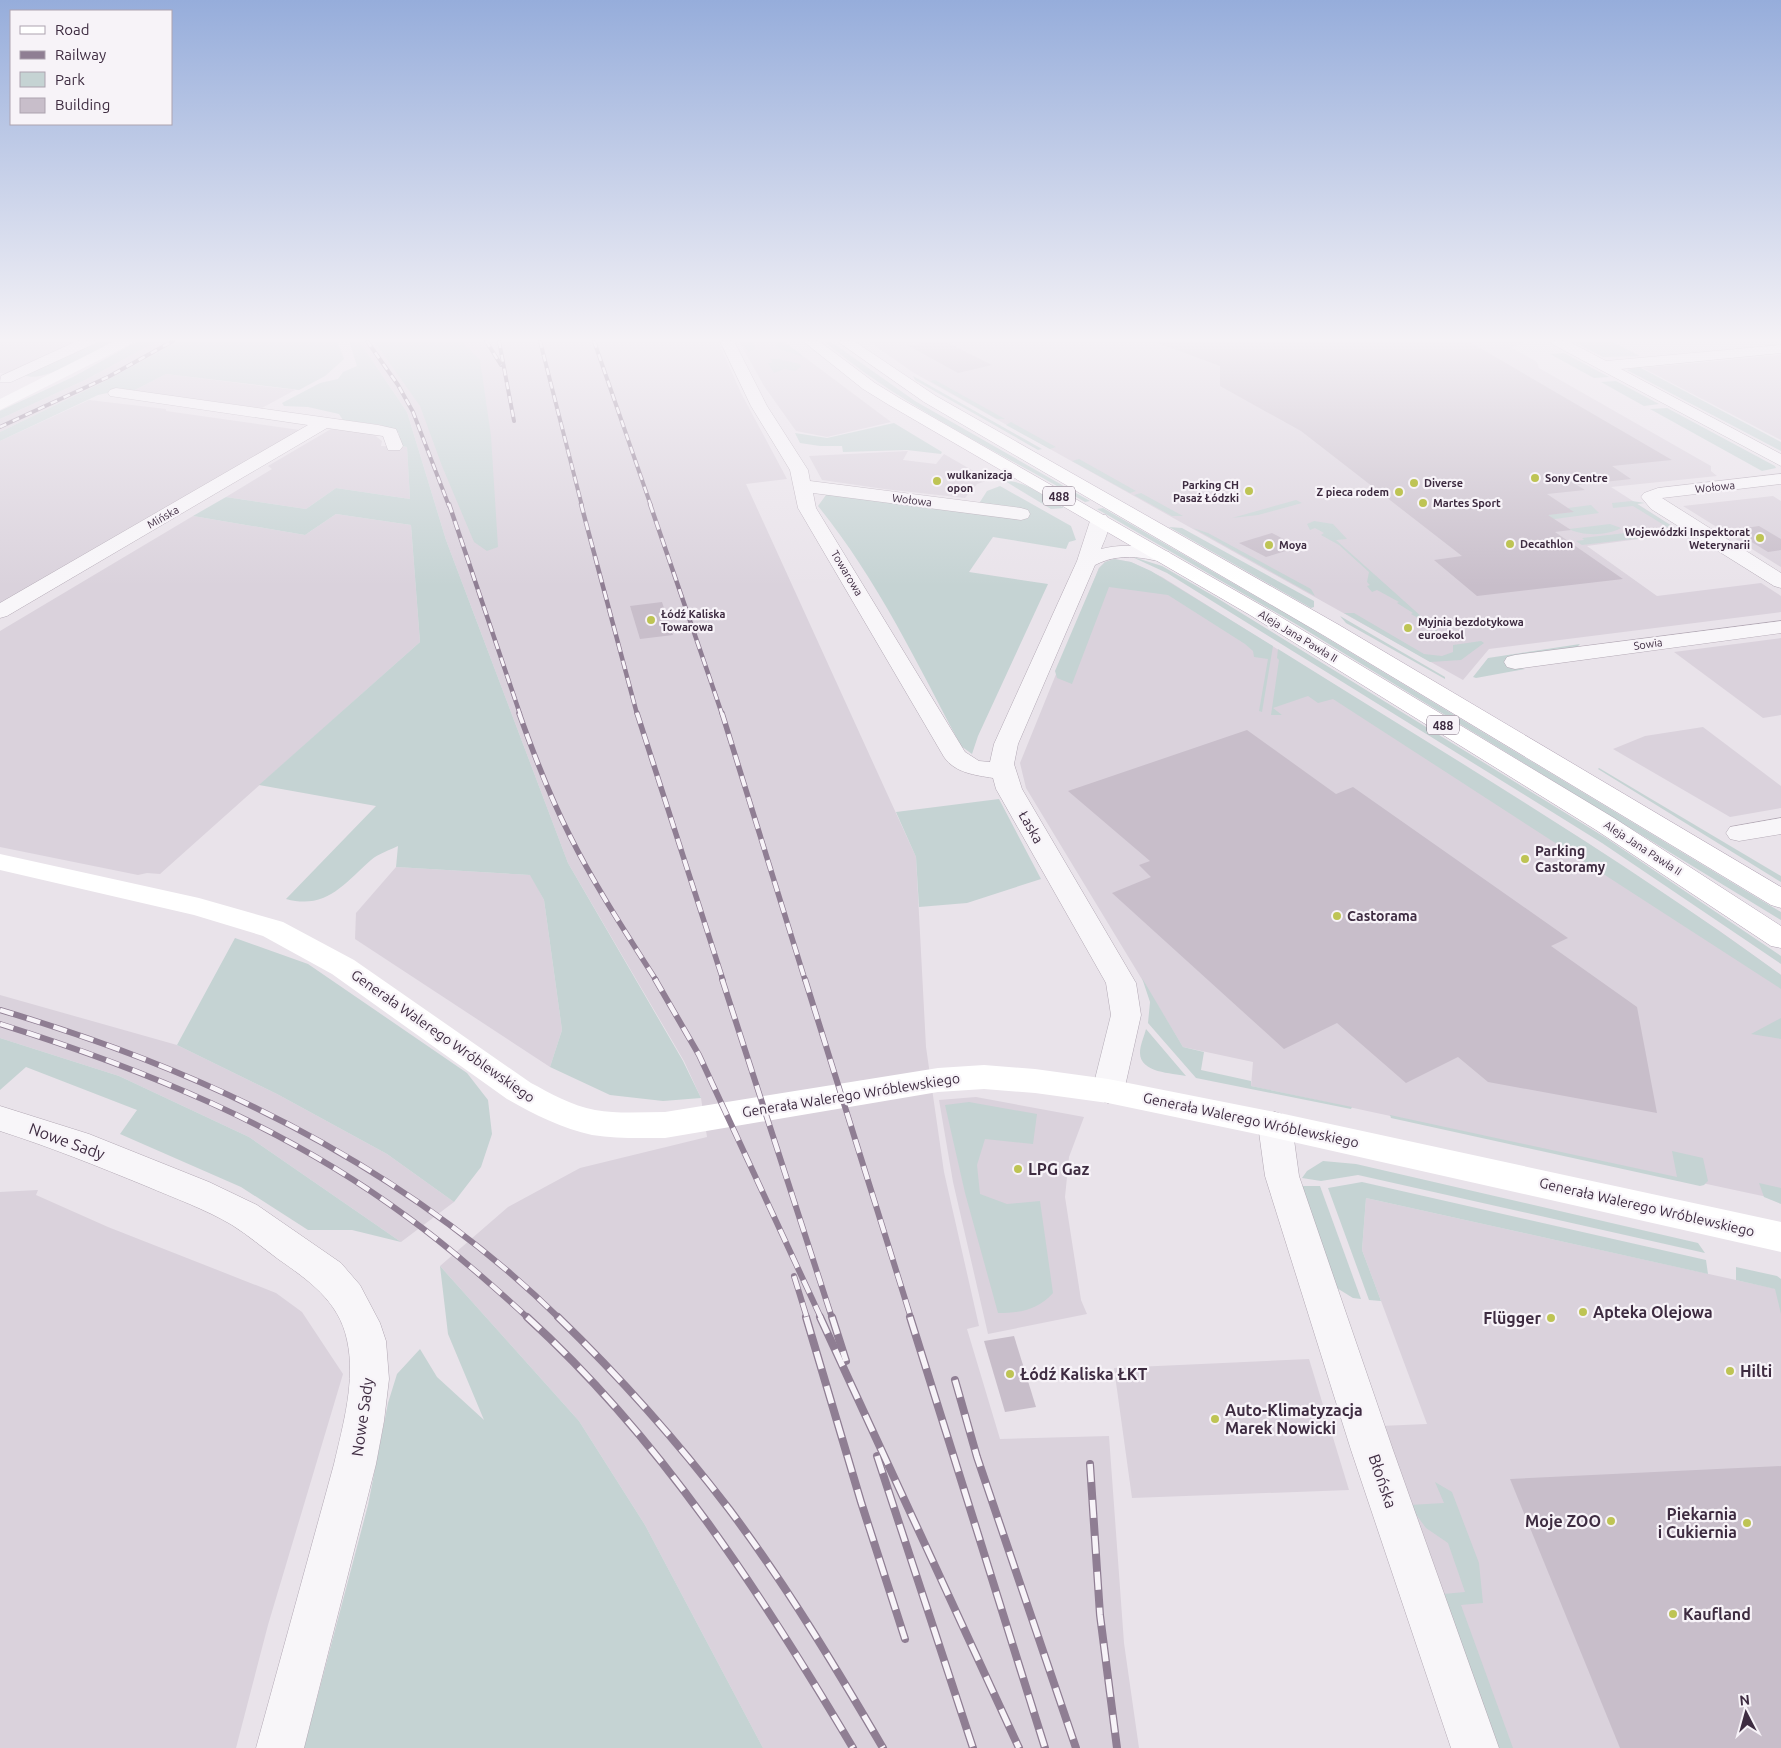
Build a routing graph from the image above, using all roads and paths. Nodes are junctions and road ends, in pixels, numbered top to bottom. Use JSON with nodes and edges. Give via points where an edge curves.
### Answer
{"nodes":[{"id":1,"x":324,"y":423,"type":"edge"},
{"id":2,"x":328,"y":423,"type":"edge"},
{"id":3,"x":769,"y":423,"type":"edge"},
{"id":4,"x":931,"y":423,"type":"edge"},
{"id":5,"x":972,"y":423,"type":"edge"},
{"id":6,"x":1709,"y":423,"type":"edge"},
{"id":7,"x":394,"y":446,"type":"dead end"},
{"id":8,"x":1781,"y":461,"type":"edge"},
{"id":9,"x":1781,"y":480,"type":"edge"},
{"id":10,"x":804,"y":486,"type":"junction"},
{"id":11,"x":1021,"y":514,"type":"dead end"},
{"id":12,"x":1099,"y":519,"type":"junction"},
{"id":13,"x":1162,"y":556,"type":"junction"},
{"id":14,"x":1087,"y":561,"type":"junction"},
{"id":15,"x":1781,"y":582,"type":"edge"},
{"id":16,"x":0,"y":612,"type":"edge"},
{"id":17,"x":1781,"y":627,"type":"edge"},
{"id":18,"x":1515,"y":662,"type":"dead end"},
{"id":19,"x":1003,"y":772,"type":"junction"},
{"id":20,"x":1781,"y":826,"type":"edge"},
{"id":21,"x":1739,"y":833,"type":"dead end"},
{"id":22,"x":0,"y":862,"type":"edge"},
{"id":23,"x":1781,"y":899,"type":"edge"},
{"id":24,"x":1781,"y":939,"type":"edge"},
{"id":25,"x":1108,"y":1091,"type":"junction"},
{"id":26,"x":0,"y":1118,"type":"edge"},
{"id":27,"x":1275,"y":1125,"type":"junction"},
{"id":28,"x":1781,"y":1237,"type":"edge"},
{"id":29,"x":280,"y":1748,"type":"edge"},
{"id":30,"x":1475,"y":1748,"type":"edge"}],
"edges":[{"from":1,"to":16,"type":"street","name":"Mińska"},
{"from":2,"to":7,"type":"street","via":[[390,433]]},
{"from":3,"to":10,"type":"street","name":"Towarowa","via":[[799,470]]},
{"from":4,"to":12,"type":"main road","name":"Aleja Jana Pawła II","number":"488"},
{"from":5,"to":23,"type":"main road","name":"Aleja Jana Pawła II","number":"488","via":[[1331,630]]},
{"from":6,"to":8,"type":"street"},
{"from":9,"to":15,"type":"street","name":"Wołowa","via":[[1658,493],[1650,497]]},
{"from":10,"to":11,"type":"street","name":"Wołowa"},
{"from":10,"to":19,"type":"street","name":"Towarowa","via":[[807,508],[956,757],[972,768]]},
{"from":12,"to":13,"type":"main road","name":"Aleja Jana Pawła II","number":"488"},
{"from":12,"to":14,"type":"street","name":"Łaska"},
{"from":13,"to":14,"type":"street","via":[[1123,551],[1106,553]]},
{"from":13,"to":24,"type":"main road","name":"Aleja Jana Pawła II","number":"488","via":[[1605,824]]},
{"from":14,"to":19,"type":"street","name":"Łaska","via":[[1006,744]]},
{"from":17,"to":18,"type":"street","name":"Sowia"},
{"from":19,"to":25,"type":"street","name":"Łaska","via":[[1009,789],[1122,984],[1126,1015]]},
{"from":20,"to":21,"type":"street"},
{"from":22,"to":25,"type":"main road","name":"Generała Walerego Wróblewskiego","via":[[234,916],[291,937],[365,981],[519,1091],[554,1110],[592,1122],[664,1125],[954,1078],[1035,1081]]},
{"from":25,"to":27,"type":"main road","name":"Generała Walerego Wróblewskiego"},
{"from":26,"to":29,"type":"street","name":"Nowe Sady","via":[[77,1143],[197,1192],[244,1215],[328,1274],[348,1296],[361,1323],[367,1342],[369,1379],[364,1421]]},
{"from":27,"to":28,"type":"main road","name":"Generała Walerego Wróblewskiego"},
{"from":27,"to":30,"type":"street","name":"Błońska","via":[[1282,1176]]}]}
